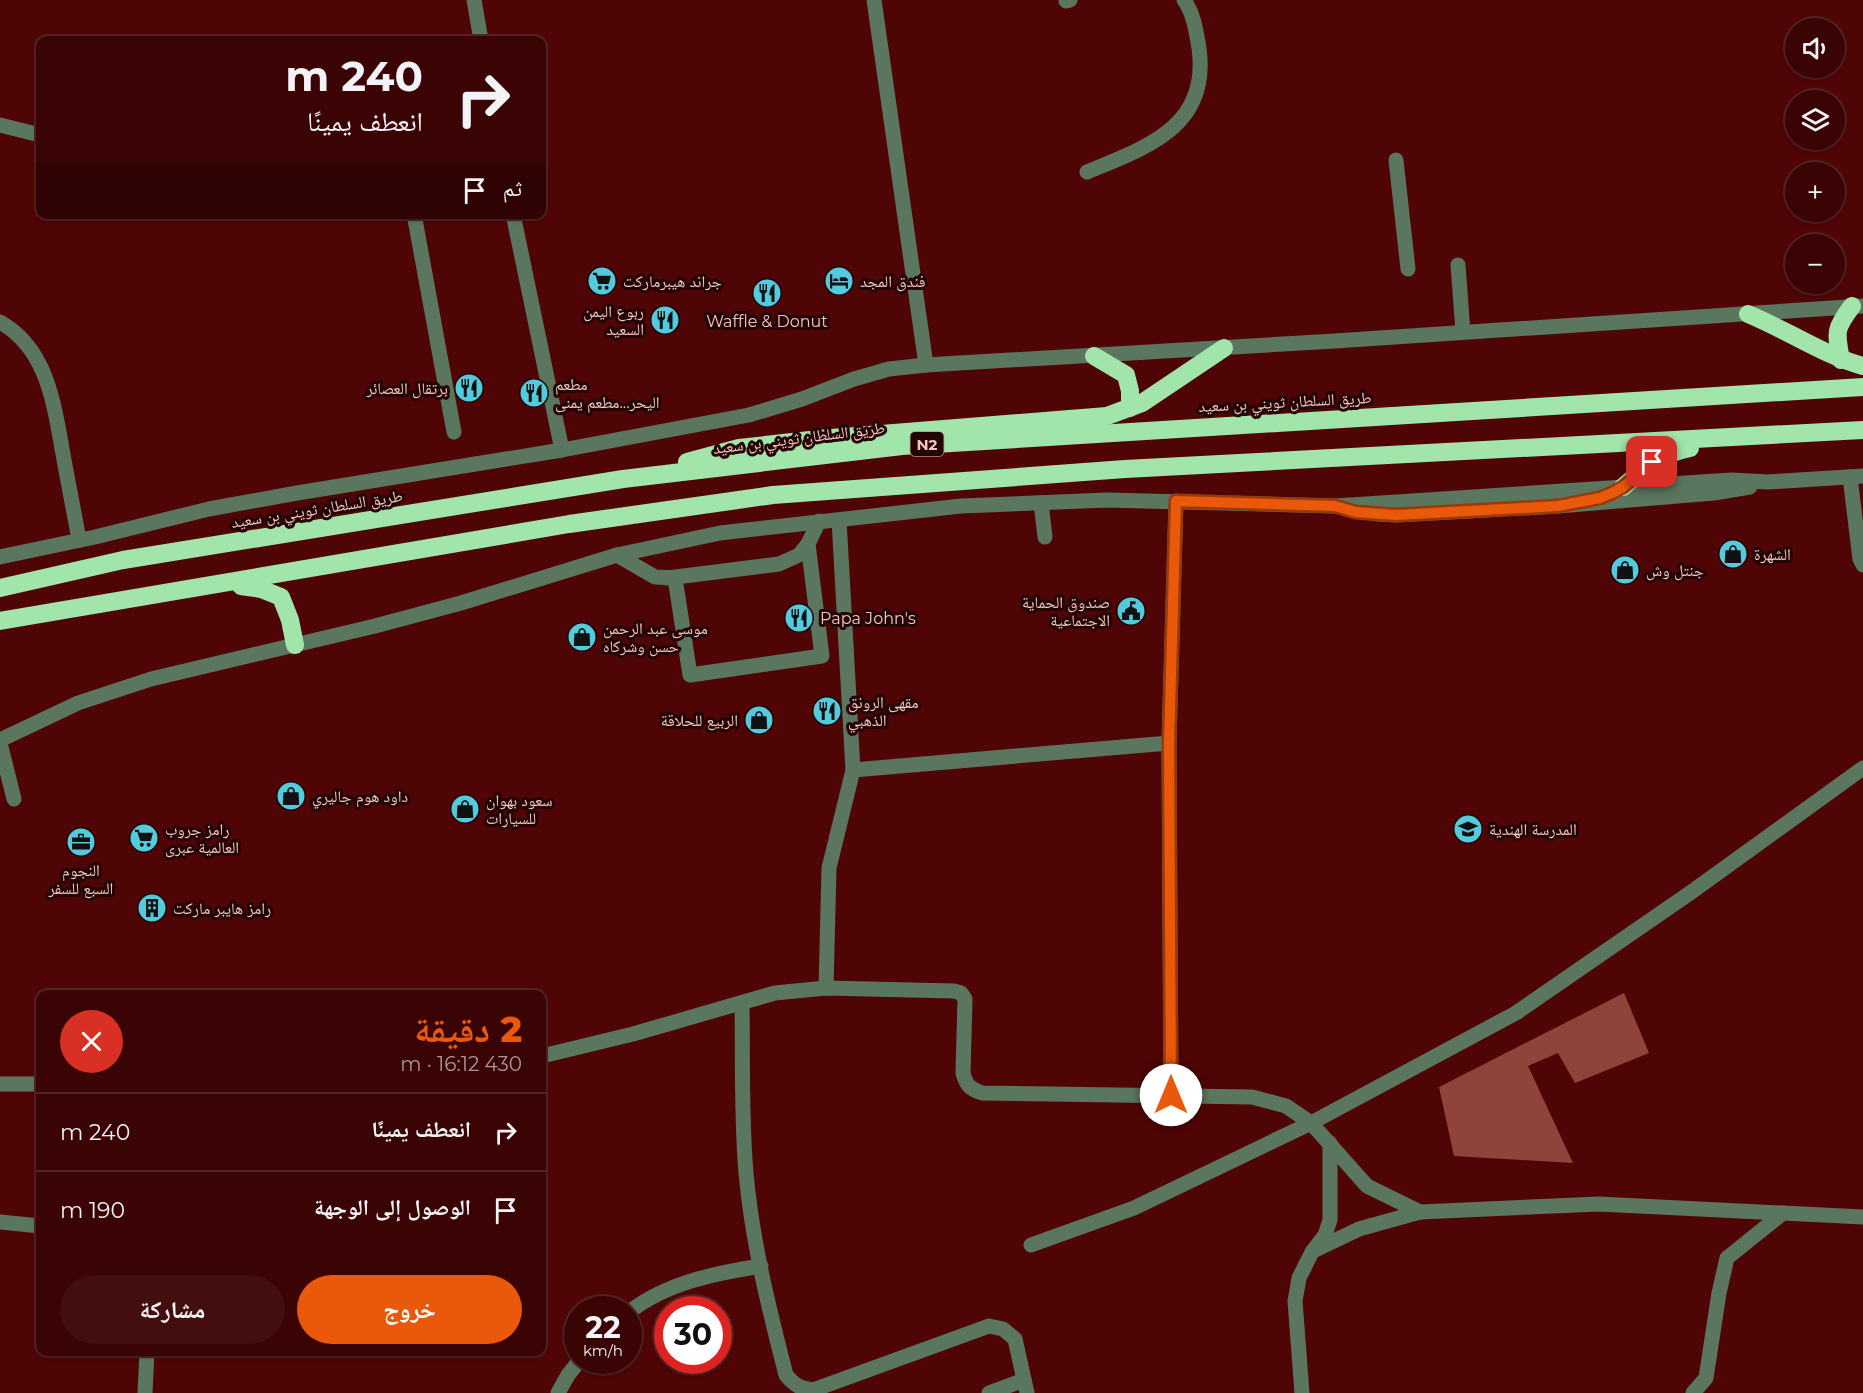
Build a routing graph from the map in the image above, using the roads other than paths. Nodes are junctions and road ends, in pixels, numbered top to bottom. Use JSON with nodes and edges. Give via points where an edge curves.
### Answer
{"nodes":[{"id":1,"x":474,"y":0,"type":"edge"},
{"id":2,"x":874,"y":0,"type":"edge"},
{"id":3,"x":1184,"y":0,"type":"edge"},
{"id":4,"x":480,"y":36,"type":"edge"},
{"id":5,"x":0,"y":125,"type":"edge"},
{"id":6,"x":36,"y":134,"type":"edge"},
{"id":7,"x":1396,"y":160,"type":"dead end"},
{"id":8,"x":1087,"y":171,"type":"dead end"},
{"id":9,"x":415,"y":219,"type":"edge"},
{"id":10,"x":514,"y":219,"type":"edge"},
{"id":11,"x":1458,"y":266,"type":"dead end"},
{"id":12,"x":1408,"y":269,"type":"dead end"},
{"id":13,"x":1857,"y":306,"type":"edge"},
{"id":14,"x":1748,"y":314,"type":"junction"},
{"id":15,"x":0,"y":322,"type":"edge"},
{"id":16,"x":1462,"y":332,"type":"junction"},
{"id":17,"x":1224,"y":348,"type":"junction"},
{"id":18,"x":1094,"y":356,"type":"junction"},
{"id":19,"x":1841,"y":360,"type":"junction"},
{"id":20,"x":926,"y":364,"type":"junction"},
{"id":21,"x":1863,"y":366,"type":"edge"},
{"id":22,"x":1863,"y":387,"type":"edge"},
{"id":23,"x":1130,"y":408,"type":"junction"},
{"id":24,"x":1863,"y":430,"type":"edge"},
{"id":25,"x":454,"y":432,"type":"dead end"},
{"id":26,"x":1749,"y":437,"type":"junction"},
{"id":27,"x":562,"y":450,"type":"junction"},
{"id":28,"x":1857,"y":477,"type":"edge"},
{"id":29,"x":623,"y":478,"type":"junction"},
{"id":30,"x":1768,"y":482,"type":"junction"},
{"id":31,"x":1623,"y":487,"type":"junction"},
{"id":32,"x":1176,"y":501,"type":"junction"},
{"id":33,"x":1041,"y":503,"type":"junction"},
{"id":34,"x":1335,"y":506,"type":"junction"},
{"id":35,"x":1558,"y":506,"type":"junction"},
{"id":36,"x":839,"y":520,"type":"junction"},
{"id":37,"x":819,"y":521,"type":"junction"},
{"id":38,"x":1045,"y":537,"type":"dead end"},
{"id":39,"x":79,"y":540,"type":"junction"},
{"id":40,"x":808,"y":544,"type":"junction"},
{"id":41,"x":617,"y":555,"type":"junction"},
{"id":42,"x":0,"y":557,"type":"edge"},
{"id":43,"x":1863,"y":565,"type":"edge"},
{"id":44,"x":668,"y":578,"type":"junction"},
{"id":45,"x":222,"y":584,"type":"junction"},
{"id":46,"x":0,"y":588,"type":"edge"},
{"id":47,"x":0,"y":621,"type":"edge"},
{"id":48,"x":295,"y":645,"type":"junction"},
{"id":49,"x":0,"y":741,"type":"edge"},
{"id":50,"x":1169,"y":743,"type":"junction"},
{"id":51,"x":1863,"y":768,"type":"edge"},
{"id":52,"x":853,"y":770,"type":"junction"},
{"id":53,"x":14,"y":799,"type":"dead end"},
{"id":54,"x":826,"y":988,"type":"junction"},
{"id":55,"x":742,"y":1003,"type":"junction"},
{"id":56,"x":546,"y":1055,"type":"edge"},
{"id":57,"x":0,"y":1084,"type":"edge"},
{"id":58,"x":36,"y":1084,"type":"edge"},
{"id":59,"x":1171,"y":1095,"type":"junction"},
{"id":60,"x":1311,"y":1123,"type":"junction"},
{"id":61,"x":1330,"y":1143,"type":"junction"},
{"id":62,"x":1420,"y":1212,"type":"junction"},
{"id":63,"x":1783,"y":1213,"type":"junction"},
{"id":64,"x":1863,"y":1217,"type":"edge"},
{"id":65,"x":0,"y":1222,"type":"edge"},
{"id":66,"x":36,"y":1226,"type":"edge"},
{"id":67,"x":1031,"y":1245,"type":"dead end"},
{"id":68,"x":1312,"y":1252,"type":"junction"},
{"id":69,"x":761,"y":1266,"type":"junction"},
{"id":70,"x":642,"y":1305,"type":"edge"},
{"id":71,"x":147,"y":1356,"type":"edge"},
{"id":72,"x":569,"y":1374,"type":"edge"},
{"id":73,"x":1026,"y":1387,"type":"edge"},
{"id":74,"x":799,"y":1391,"type":"edge"},
{"id":75,"x":145,"y":1393,"type":"edge"},
{"id":76,"x":558,"y":1393,"type":"edge"},
{"id":77,"x":989,"y":1393,"type":"edge"},
{"id":78,"x":1302,"y":1393,"type":"edge"},
{"id":79,"x":1693,"y":1393,"type":"edge"}],
"edges":[{"from":1,"to":4,"type":"street"},
{"from":2,"to":20,"type":"street"},
{"from":3,"to":8,"type":"street","via":[[1191,9],[1200,58],[1201,76],[1195,99],[1164,135]]},
{"from":5,"to":6,"type":"street"},
{"from":7,"to":12,"type":"street"},
{"from":9,"to":25,"type":"street"},
{"from":10,"to":27,"type":"street"},
{"from":11,"to":16,"type":"street"},
{"from":13,"to":14,"type":"street"},
{"from":13,"to":19,"type":"highway","via":[[1840,321],[1836,333]]},
{"from":14,"to":16,"type":"street"},
{"from":14,"to":19,"type":"highway"},
{"from":15,"to":39,"type":"street","via":[[30,348],[45,373],[54,402]]},
{"from":16,"to":17,"type":"street"},
{"from":17,"to":18,"type":"street"},
{"from":17,"to":23,"type":"highway"},
{"from":18,"to":20,"type":"street"},
{"from":18,"to":23,"type":"highway","via":[[1126,375]]},
{"from":19,"to":21,"type":"highway"},
{"from":20,"to":27,"type":"street","via":[[854,379],[749,415]]},
{"from":22,"to":29,"type":"highway","name":"طريق السلطان ثويني بن سعيد","number":"N2","via":[[903,446]]},
{"from":23,"to":29,"type":"highway","via":[[1107,416],[739,448]]},
{"from":24,"to":26,"type":"highway"},
{"from":26,"to":31,"type":"highway","via":[[1663,455]]},
{"from":26,"to":45,"type":"highway","via":[[1125,469],[773,495],[569,524]]},
{"from":27,"to":39,"type":"street","via":[[209,509]]},
{"from":28,"to":30,"type":"street"},
{"from":28,"to":43,"type":"street"},
{"from":29,"to":46,"type":"highway","name":"طريق السلطان ثويني بن سعيد","number":"N2","via":[[123,560]]},
{"from":30,"to":31,"type":"street","via":[[1732,480]]},
{"from":30,"to":35,"type":"street","via":[[1714,493]]},
{"from":31,"to":34,"type":"street"},
{"from":31,"to":35,"type":"street","via":[[1600,498]]},
{"from":32,"to":33,"type":"street"},
{"from":32,"to":34,"type":"street"},
{"from":32,"to":50,"type":"street"},
{"from":33,"to":36,"type":"street","via":[[962,506]]},
{"from":33,"to":38,"type":"street"},
{"from":34,"to":35,"type":"street","via":[[1396,515]]},
{"from":36,"to":37,"type":"street"},
{"from":36,"to":52,"type":"street"},
{"from":37,"to":40,"type":"street"},
{"from":37,"to":41,"type":"street","via":[[720,533]]},
{"from":39,"to":42,"type":"street"},
{"from":40,"to":44,"type":"street","via":[[799,555],[779,564]]},
{"from":40,"to":44,"type":"street","via":[[822,656],[690,675],[675,578]]},
{"from":41,"to":44,"type":"street","via":[[655,577]]},
{"from":41,"to":48,"type":"street","via":[[461,603]]},
{"from":45,"to":47,"type":"highway"},
{"from":45,"to":48,"type":"highway","via":[[261,588],[281,597]]},
{"from":48,"to":49,"type":"street","via":[[151,679],[78,703]]},
{"from":49,"to":53,"type":"street"},
{"from":50,"to":52,"type":"street"},
{"from":50,"to":59,"type":"street"},
{"from":51,"to":60,"type":"street","via":[[1516,1014]]},
{"from":52,"to":54,"type":"street","via":[[829,868]]},
{"from":54,"to":55,"type":"street","via":[[775,993]]},
{"from":54,"to":59,"type":"street","via":[[961,993],[965,999],[963,1073],[972,1090]]},
{"from":55,"to":56,"type":"street"},
{"from":55,"to":69,"type":"street","via":[[746,1175]]},
{"from":57,"to":58,"type":"street"},
{"from":59,"to":60,"type":"street","via":[[1252,1097],[1286,1106]]},
{"from":60,"to":61,"type":"street"},
{"from":60,"to":67,"type":"street","via":[[1134,1208]]},
{"from":61,"to":62,"type":"street","via":[[1367,1186]]},
{"from":61,"to":68,"type":"street","via":[[1330,1220]]},
{"from":62,"to":63,"type":"street","via":[[1599,1204]]},
{"from":62,"to":68,"type":"street","via":[[1359,1229]]},
{"from":63,"to":64,"type":"street"},
{"from":63,"to":79,"type":"street","via":[[1727,1258],[1706,1378]]},
{"from":65,"to":66,"type":"street"},
{"from":68,"to":78,"type":"street","via":[[1299,1278],[1295,1301]]},
{"from":69,"to":70,"type":"street","via":[[716,1273],[672,1288]]},
{"from":69,"to":74,"type":"street","via":[[786,1375]]},
{"from":71,"to":75,"type":"street"},
{"from":72,"to":76,"type":"street"},
{"from":73,"to":74,"type":"street","via":[[1015,1339],[1004,1329],[989,1326],[824,1387]]},
{"from":73,"to":77,"type":"street"}]}
